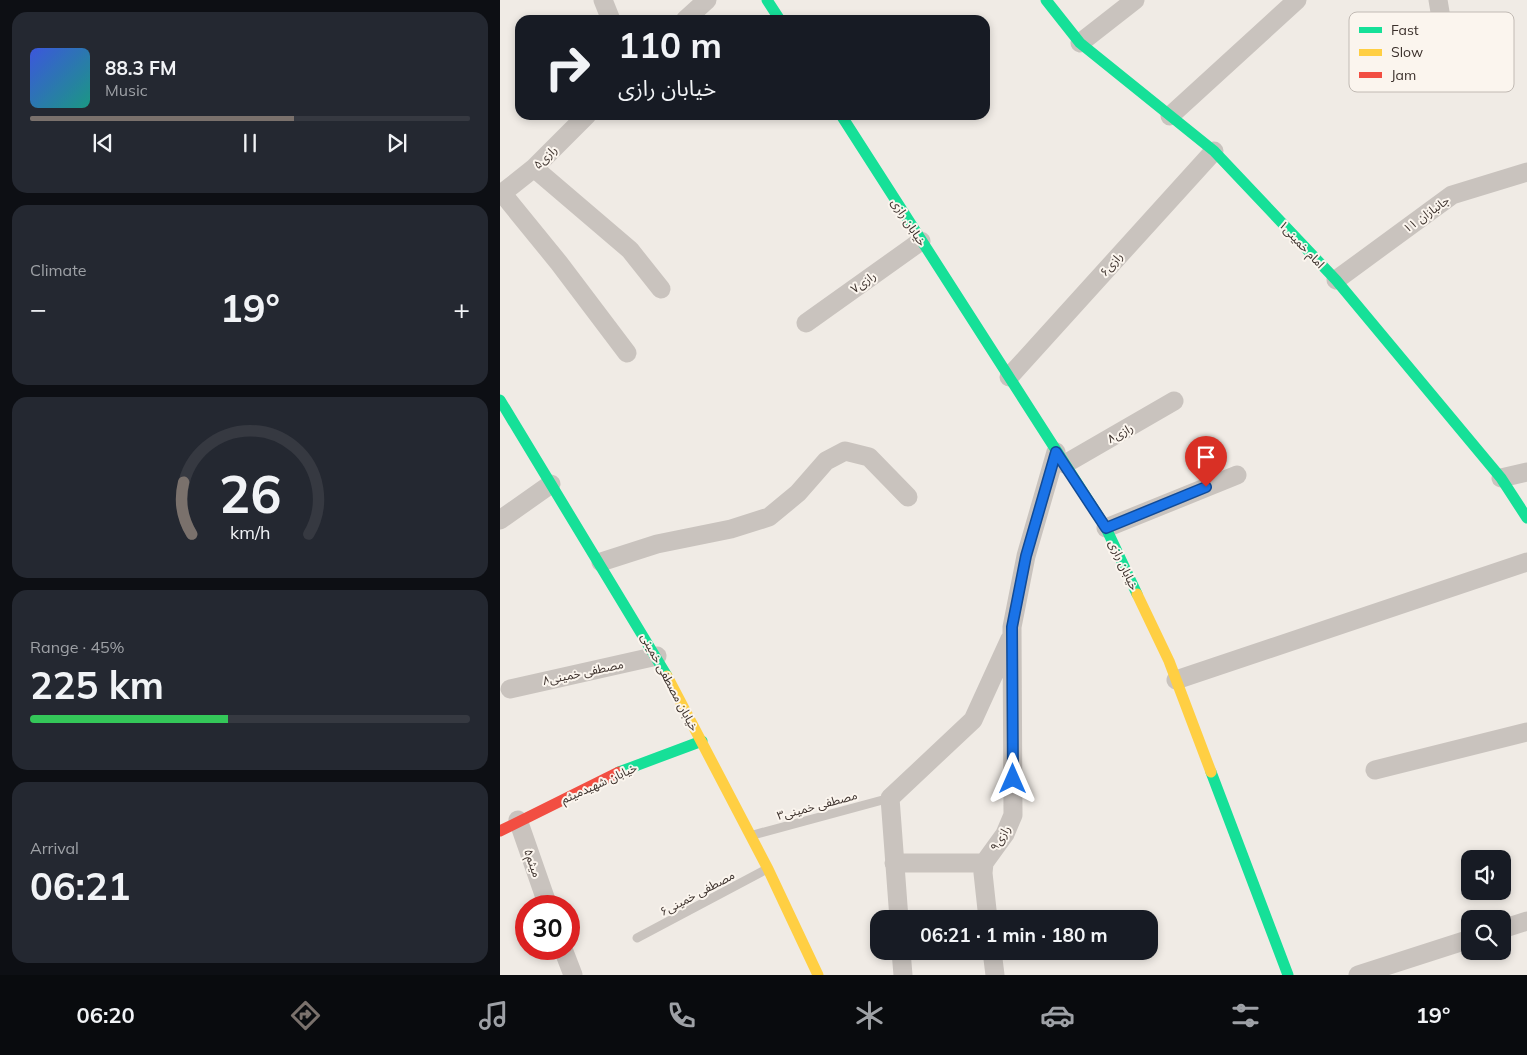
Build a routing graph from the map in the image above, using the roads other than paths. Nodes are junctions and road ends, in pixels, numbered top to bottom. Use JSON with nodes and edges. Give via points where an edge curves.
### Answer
{"nodes":[{"id":1,"x":603,"y":0,"type":"edge"},
{"id":2,"x":707,"y":0,"type":"edge"},
{"id":3,"x":767,"y":0,"type":"edge"},
{"id":4,"x":1046,"y":0,"type":"edge"},
{"id":5,"x":1135,"y":0,"type":"edge"},
{"id":6,"x":1297,"y":0,"type":"edge"},
{"id":7,"x":610,"y":15,"type":"edge"},
{"id":8,"x":690,"y":15,"type":"edge"},
{"id":9,"x":777,"y":15,"type":"edge"},
{"id":10,"x":1080,"y":43,"type":"junction"},
{"id":11,"x":1170,"y":116,"type":"junction"},
{"id":12,"x":582,"y":120,"type":"edge"},
{"id":13,"x":844,"y":120,"type":"edge"},
{"id":14,"x":1214,"y":151,"type":"junction"},
{"id":15,"x":534,"y":168,"type":"junction"},
{"id":16,"x":1527,"y":172,"type":"edge"},
{"id":17,"x":501,"y":194,"type":"edge"},
{"id":18,"x":921,"y":241,"type":"junction"},
{"id":19,"x":1336,"y":280,"type":"junction"},
{"id":20,"x":660,"y":289,"type":"dead end"},
{"id":21,"x":806,"y":323,"type":"dead end"},
{"id":22,"x":627,"y":354,"type":"dead end"},
{"id":23,"x":1008,"y":377,"type":"junction"},
{"id":24,"x":500,"y":400,"type":"edge"},
{"id":25,"x":1174,"y":401,"type":"dead end"},
{"id":26,"x":1060,"y":458,"type":"junction"},
{"id":27,"x":1527,"y":472,"type":"edge"},
{"id":28,"x":1237,"y":475,"type":"dead end"},
{"id":29,"x":1501,"y":478,"type":"junction"},
{"id":30,"x":551,"y":484,"type":"junction"},
{"id":31,"x":908,"y":497,"type":"dead end"},
{"id":32,"x":1527,"y":518,"type":"edge"},
{"id":33,"x":500,"y":520,"type":"edge"},
{"id":34,"x":1106,"y":528,"type":"junction"},
{"id":35,"x":602,"y":562,"type":"junction"},
{"id":36,"x":1527,"y":562,"type":"edge"},
{"id":37,"x":1012,"y":635,"type":"junction"},
{"id":38,"x":657,"y":656,"type":"junction"},
{"id":39,"x":1176,"y":680,"type":"junction"},
{"id":40,"x":510,"y":689,"type":"dead end"},
{"id":41,"x":1527,"y":732,"type":"edge"},
{"id":42,"x":702,"y":742,"type":"junction"},
{"id":43,"x":1375,"y":770,"type":"dead end"},
{"id":44,"x":890,"y":798,"type":"junction"},
{"id":45,"x":518,"y":820,"type":"junction"},
{"id":46,"x":500,"y":831,"type":"edge"},
{"id":47,"x":751,"y":836,"type":"junction"},
{"id":48,"x":894,"y":863,"type":"junction"},
{"id":49,"x":984,"y":863,"type":"junction"},
{"id":50,"x":768,"y":869,"type":"junction"},
{"id":51,"x":544,"y":895,"type":"edge"},
{"id":52,"x":897,"y":910,"type":"edge"},
{"id":53,"x":987,"y":910,"type":"edge"},
{"id":54,"x":1527,"y":921,"type":"edge"},
{"id":55,"x":1511,"y":926,"type":"edge"},
{"id":56,"x":638,"y":938,"type":"dead end"},
{"id":57,"x":1461,"y":942,"type":"edge"},
{"id":58,"x":567,"y":960,"type":"edge"},
{"id":59,"x":902,"y":960,"type":"edge"},
{"id":60,"x":993,"y":960,"type":"edge"},
{"id":61,"x":573,"y":975,"type":"edge"},
{"id":62,"x":818,"y":975,"type":"edge"},
{"id":63,"x":903,"y":975,"type":"edge"},
{"id":64,"x":995,"y":975,"type":"edge"},
{"id":65,"x":1288,"y":975,"type":"edge"},
{"id":66,"x":1358,"y":975,"type":"edge"}],
"edges":[{"from":1,"to":7,"type":"street"},
{"from":2,"to":8,"type":"street"},
{"from":3,"to":9,"type":"street"},
{"from":4,"to":10,"type":"street","name":"امام خمینی۱"},
{"from":5,"to":10,"type":"street"},
{"from":6,"to":11,"type":"street"},
{"from":10,"to":11,"type":"street","name":"امام خمینی۱"},
{"from":11,"to":14,"type":"street","name":"امام خمینی۱"},
{"from":12,"to":15,"type":"street","name":"رازی۵"},
{"from":13,"to":18,"type":"street","name":"خیابان رازی"},
{"from":14,"to":19,"type":"street","name":"امام خمینی۱"},
{"from":14,"to":23,"type":"street","name":"رازی۶"},
{"from":15,"to":17,"type":"street","name":"رازی۵"},
{"from":15,"to":20,"type":"street","via":[[630,250]]},
{"from":16,"to":19,"type":"street","name":"جانبازان ۱۱","via":[[1452,195]]},
{"from":17,"to":22,"type":"street","via":[[559,263]]},
{"from":18,"to":21,"type":"street","name":"رازی۷"},
{"from":18,"to":23,"type":"street","name":"خیابان رازی"},
{"from":19,"to":29,"type":"street","name":"امام خمینی۱"},
{"from":23,"to":26,"type":"street","name":"خیابان رازی"},
{"from":24,"to":30,"type":"street","name":"خیابان مصطفی خمینی"},
{"from":25,"to":26,"type":"street","name":"رازی۸"},
{"from":26,"to":34,"type":"street","name":"خیابان رازی"},
{"from":26,"to":37,"type":"street","name":"رازی۹","via":[[1026,556]]},
{"from":27,"to":29,"type":"street"},
{"from":28,"to":34,"type":"street"},
{"from":29,"to":32,"type":"street","name":"امام خمینی۱"},
{"from":30,"to":33,"type":"street"},
{"from":30,"to":35,"type":"street","name":"خیابان مصطفی خمینی"},
{"from":31,"to":35,"type":"street","via":[[869,457],[845,451],[826,461],[798,493],[769,517],[731,529],[656,544]]},
{"from":34,"to":39,"type":"street","name":"خیابان رازی"},
{"from":35,"to":38,"type":"street","name":"خیابان مصطفی خمینی"},
{"from":36,"to":39,"type":"street"},
{"from":37,"to":44,"type":"street","name":"رازی۹","via":[[973,720]]},
{"from":37,"to":49,"type":"street","name":"رازی۹","via":[[1013,815],[1005,834]]},
{"from":38,"to":40,"type":"street","name":"مصطفی خمینی۸"},
{"from":38,"to":42,"type":"street","name":"خیابان مصطفی خمینی"},
{"from":39,"to":65,"type":"street","name":"خیابان رازی"},
{"from":41,"to":43,"type":"street"},
{"from":42,"to":45,"type":"street","name":"خیابان شهیدمیثم","via":[[610,776]]},
{"from":42,"to":47,"type":"street","name":"خیابان مصطفی خمینی"},
{"from":44,"to":47,"type":"lane","name":"مصطفی خمینی۳"},
{"from":44,"to":48,"type":"street"},
{"from":45,"to":46,"type":"street","name":"خیابان شهیدمیثم"},
{"from":45,"to":51,"type":"street","name":"میثم۵"},
{"from":47,"to":50,"type":"street","name":"خیابان مصطفی خمینی"},
{"from":48,"to":49,"type":"street"},
{"from":48,"to":52,"type":"street"},
{"from":49,"to":53,"type":"street","name":"رازی۹"},
{"from":50,"to":56,"type":"lane","name":"مصطفی خمینی۶"},
{"from":50,"to":62,"type":"street","name":"خیابان مصطفی خمینی"},
{"from":54,"to":55,"type":"street"},
{"from":57,"to":66,"type":"street"},
{"from":58,"to":61,"type":"street"},
{"from":59,"to":63,"type":"street"},
{"from":60,"to":64,"type":"street"}]}
